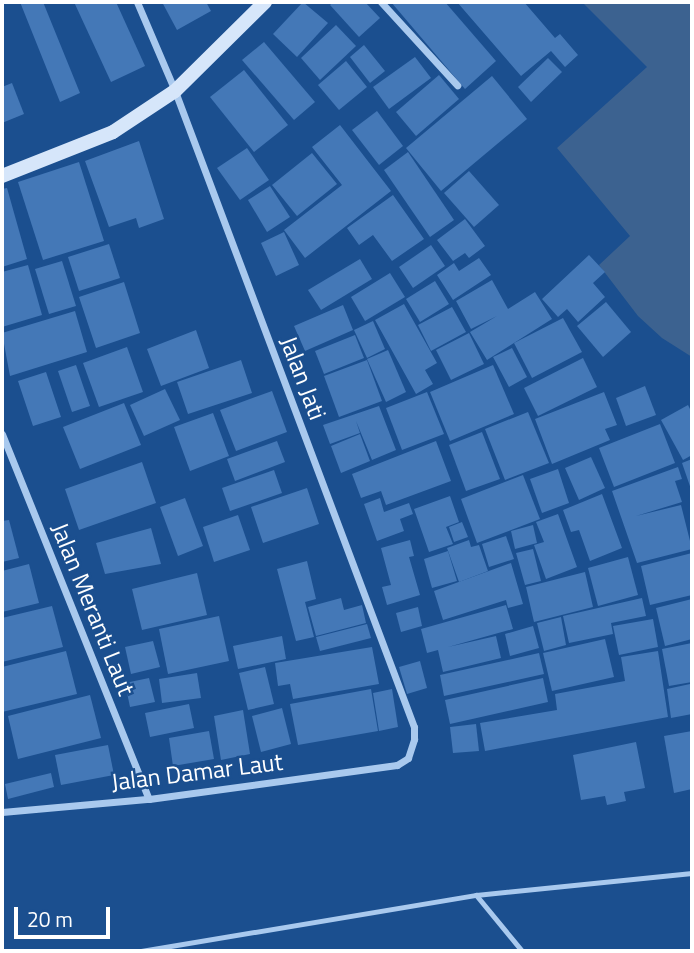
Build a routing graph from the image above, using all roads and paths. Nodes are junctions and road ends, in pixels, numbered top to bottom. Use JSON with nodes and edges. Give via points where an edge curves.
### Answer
{"nodes":[{"id":1,"x":137,"y":2,"type":"edge"},
{"id":2,"x":265,"y":2,"type":"edge"},
{"id":3,"x":381,"y":2,"type":"edge"},
{"id":4,"x":457,"y":85,"type":"dead end"},
{"id":5,"x":175,"y":91,"type":"junction"},
{"id":6,"x":2,"y":176,"type":"edge"},
{"id":7,"x":2,"y":434,"type":"edge"},
{"id":8,"x":397,"y":765,"type":"joint"},
{"id":9,"x":149,"y":799,"type":"junction"},
{"id":10,"x":2,"y":812,"type":"edge"},
{"id":11,"x":692,"y":873,"type":"edge"},
{"id":12,"x":476,"y":895,"type":"junction"},
{"id":13,"x":141,"y":951,"type":"edge"},
{"id":14,"x":522,"y":951,"type":"edge"}],
"edges":[{"from":1,"to":5,"type":"street","name":"Jalan Jati"},
{"from":2,"to":5,"type":"main road"},
{"from":3,"to":4,"type":"street"},
{"from":5,"to":6,"type":"main road","via":[[114,132]]},
{"from":5,"to":8,"type":"street","name":"Jalan Jati","via":[[414,727],[408,758]]},
{"from":7,"to":9,"type":"street","name":"Jalan Meranti Laut"},
{"from":8,"to":9,"type":"street","name":"Jalan Damar Laut"},
{"from":9,"to":10,"type":"street","name":"Jalan Damar Laut"},
{"from":11,"to":12,"type":"lane"},
{"from":12,"to":13,"type":"lane"},
{"from":12,"to":14,"type":"lane"}]}
